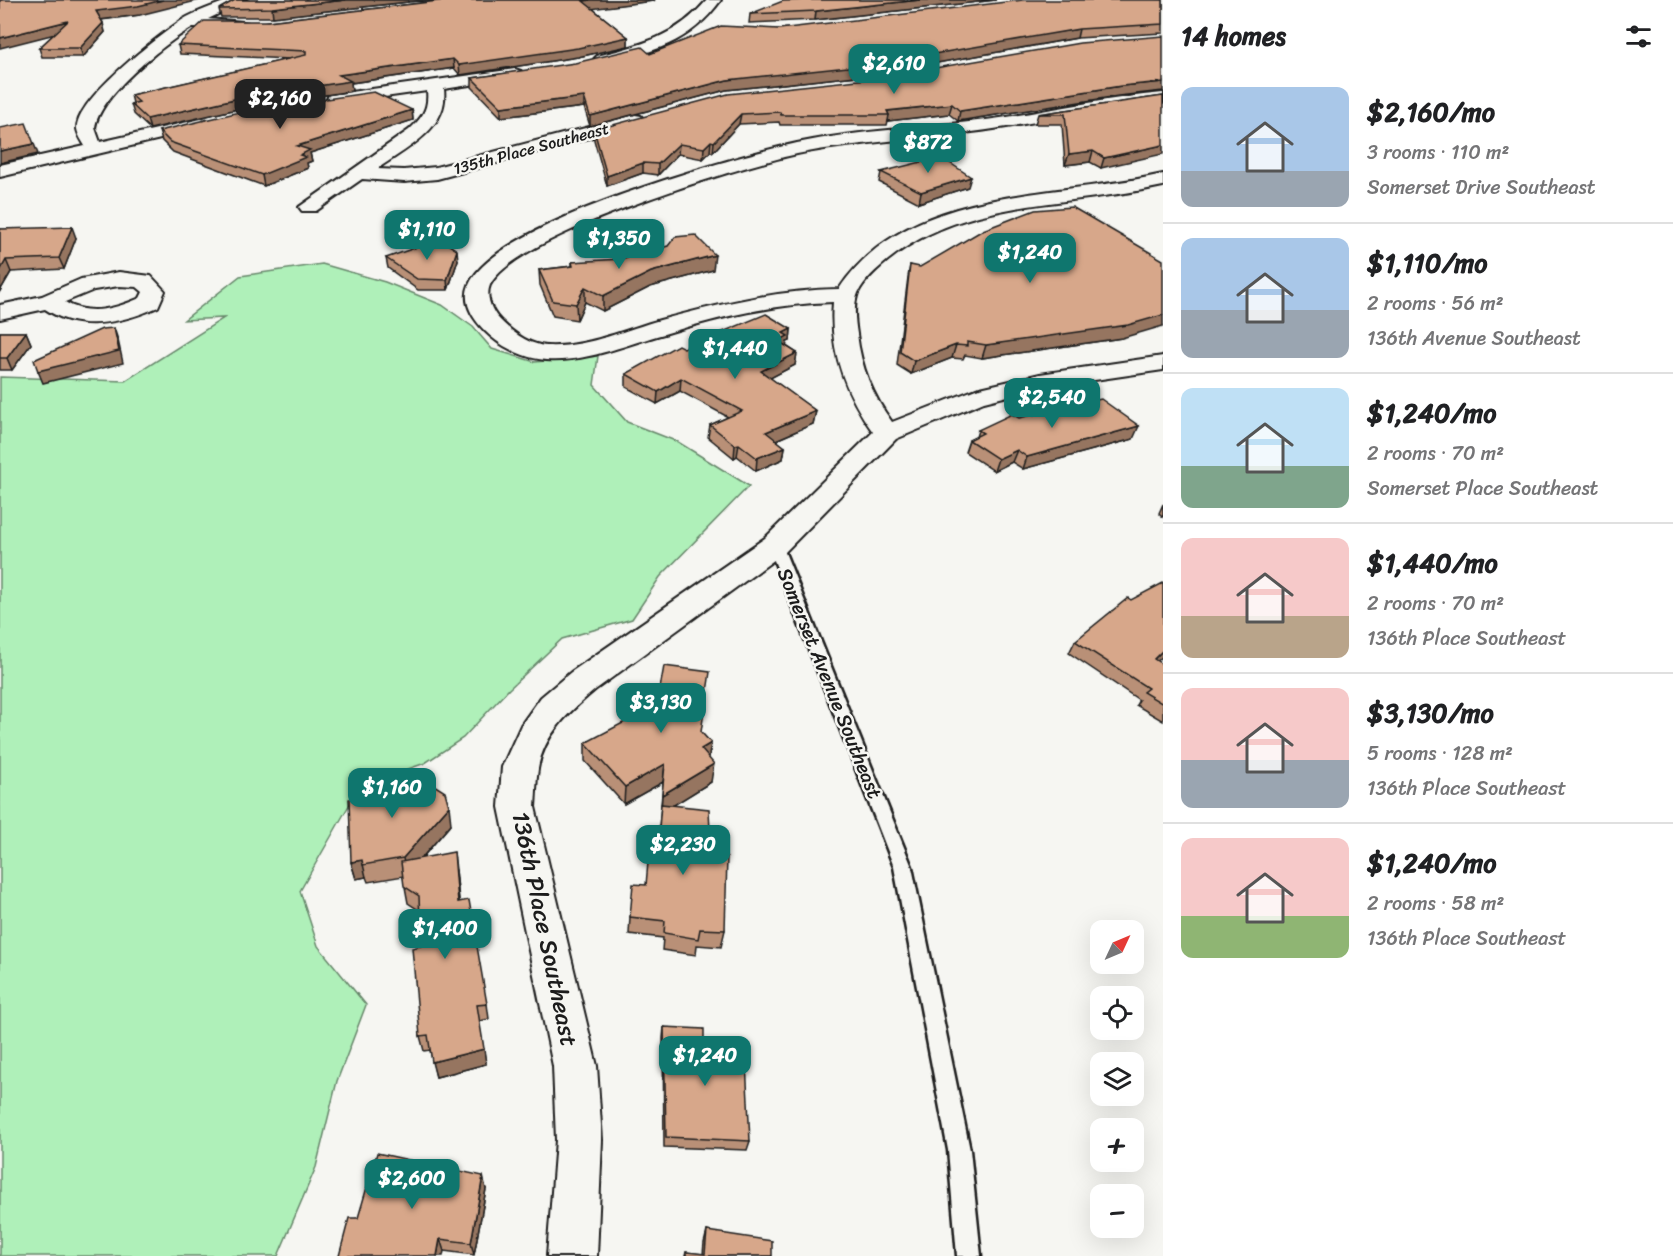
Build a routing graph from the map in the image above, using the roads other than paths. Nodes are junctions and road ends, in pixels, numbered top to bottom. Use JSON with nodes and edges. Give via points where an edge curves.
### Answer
{"nodes":[{"id":1,"x":241,"y":0,"type":"edge"},
{"id":2,"x":714,"y":0,"type":"edge"},
{"id":3,"x":188,"y":22,"type":"junction"},
{"id":4,"x":694,"y":24,"type":"junction"},
{"id":5,"x":260,"y":25,"type":"edge"},
{"id":6,"x":715,"y":27,"type":"edge"},
{"id":7,"x":587,"y":62,"type":"edge"},
{"id":8,"x":534,"y":71,"type":"edge"},
{"id":9,"x":435,"y":86,"type":"junction"},
{"id":10,"x":1163,"y":98,"type":"edge"},
{"id":11,"x":315,"y":102,"type":"edge"},
{"id":12,"x":656,"y":115,"type":"edge"},
{"id":13,"x":223,"y":119,"type":"edge"},
{"id":14,"x":95,"y":149,"type":"junction"},
{"id":15,"x":0,"y":171,"type":"edge"},
{"id":16,"x":359,"y":173,"type":"junction"},
{"id":17,"x":1163,"y":180,"type":"edge"},
{"id":18,"x":309,"y":207,"type":"dead end"},
{"id":19,"x":846,"y":295,"type":"junction"},
{"id":20,"x":50,"y":302,"type":"dead end"},
{"id":21,"x":0,"y":312,"type":"edge"},
{"id":22,"x":1163,"y":363,"type":"edge"},
{"id":23,"x":886,"y":433,"type":"junction"},
{"id":24,"x":776,"y":545,"type":"junction"},
{"id":25,"x":572,"y":1256,"type":"edge"},
{"id":26,"x":969,"y":1256,"type":"edge"}],
"edges":[{"from":1,"to":3,"type":"street"},
{"from":2,"to":4,"type":"street"},
{"from":3,"to":5,"type":"street"},
{"from":3,"to":14,"type":"street","via":[[131,65],[96,106],[86,126]]},
{"from":4,"to":6,"type":"street"},
{"from":4,"to":7,"type":"street","via":[[642,49]]},
{"from":8,"to":9,"type":"street"},
{"from":9,"to":11,"type":"street"},
{"from":9,"to":16,"type":"street","via":[[437,102],[427,123]]},
{"from":10,"to":19,"type":"street","via":[[1034,119],[869,137],[763,156],[564,225],[493,266],[481,282],[478,294],[483,317],[494,328],[528,350],[546,353],[578,351],[758,301]]},
{"from":12,"to":16,"type":"street","name":"135th Place Southeast","via":[[437,173]]},
{"from":13,"to":14,"type":"street"},
{"from":14,"to":15,"type":"street"},
{"from":16,"to":18,"type":"street"},
{"from":17,"to":19,"type":"street","via":[[1014,202],[952,218],[890,248],[864,271]]},
{"from":19,"to":23,"type":"street","via":[[844,324],[856,383]]},
{"from":20,"to":21,"type":"street"},
{"from":22,"to":23,"type":"street","name":"Somerset Avenue Southeast","via":[[1040,381],[976,396]]},
{"from":23,"to":24,"type":"street","name":"Somerset Avenue Southeast"},
{"from":24,"to":25,"type":"street","name":"136th Place Southeast","via":[[553,706],[533,735],[520,766],[517,807],[575,1066],[579,1140]]},
{"from":24,"to":26,"type":"lane","name":"Somerset Avenue Southeast","via":[[903,867],[959,1150]]}]}
